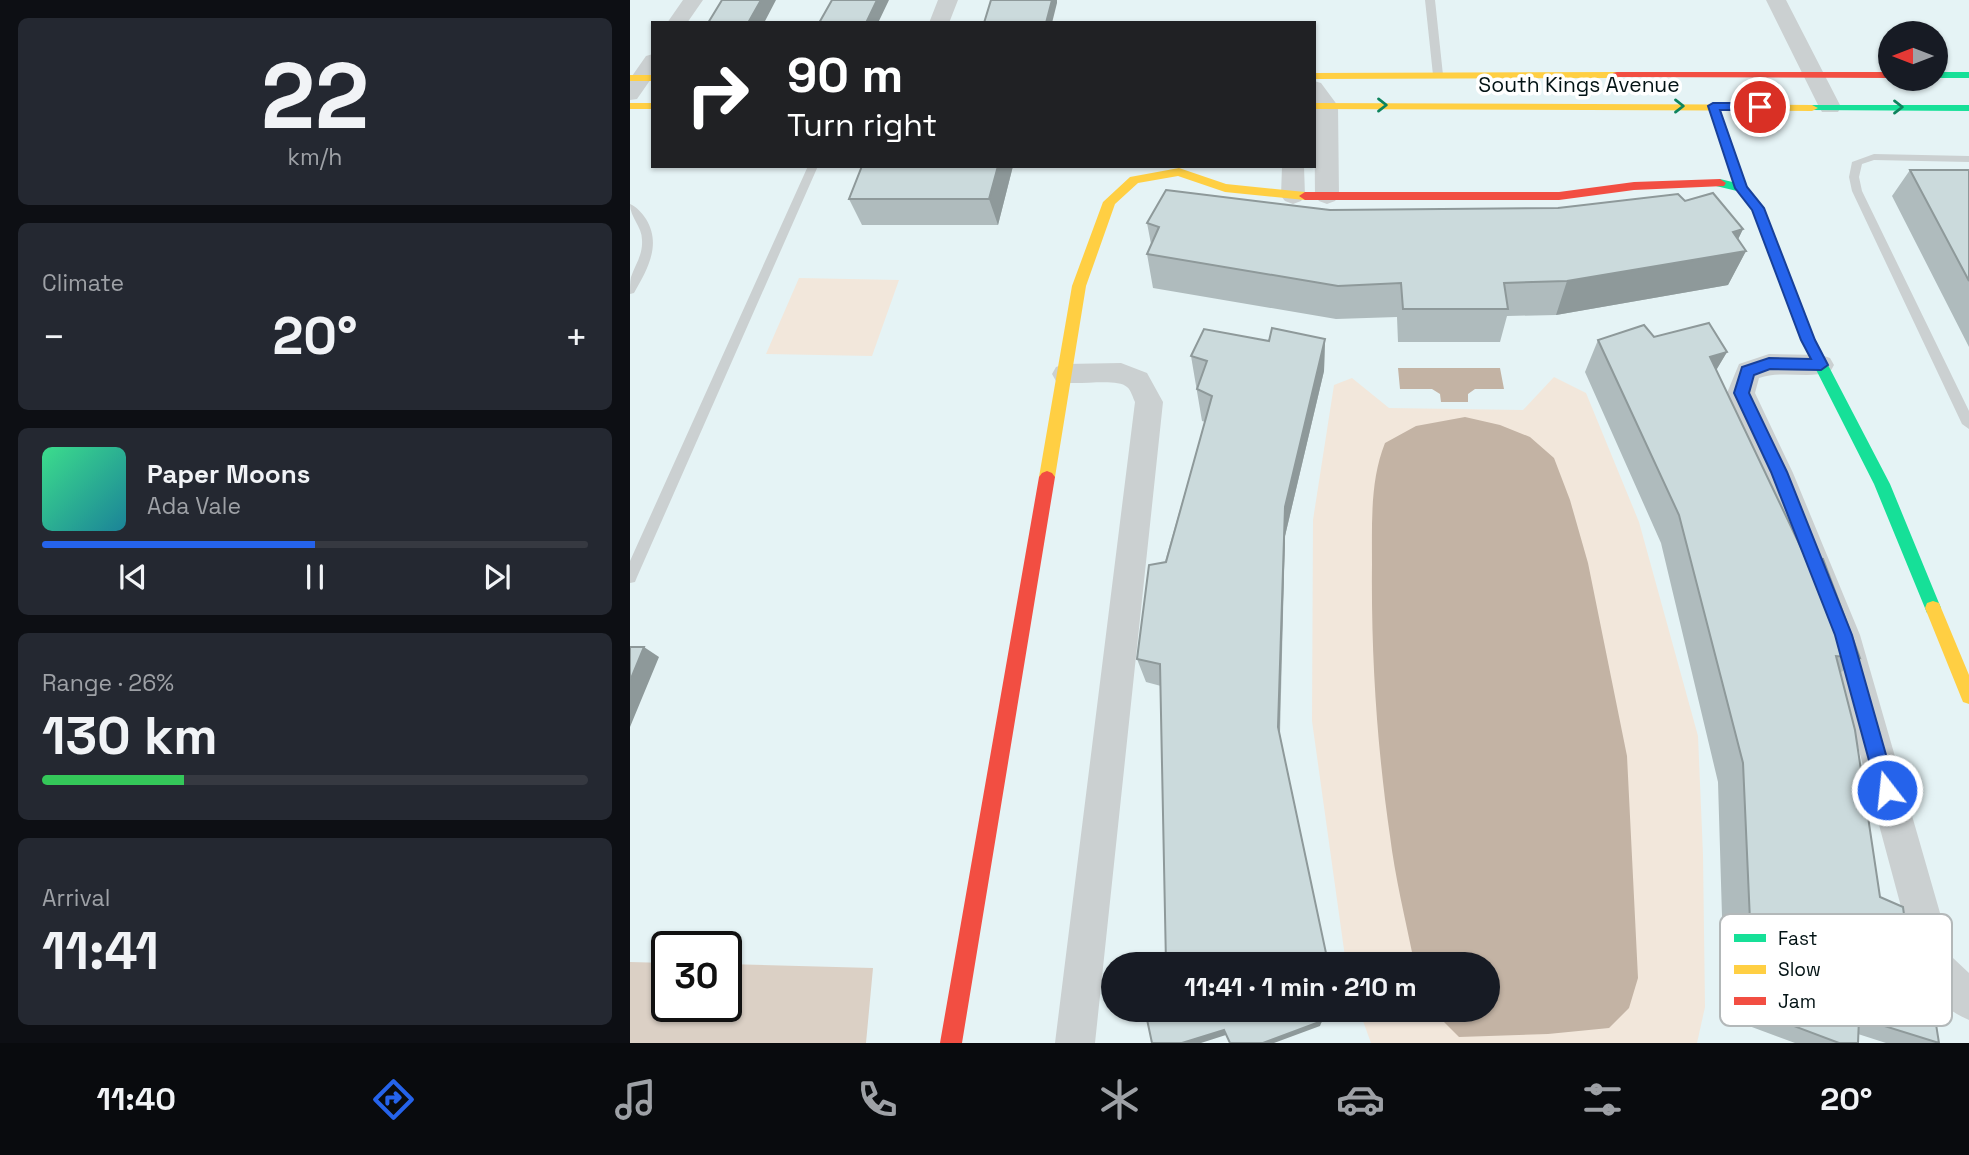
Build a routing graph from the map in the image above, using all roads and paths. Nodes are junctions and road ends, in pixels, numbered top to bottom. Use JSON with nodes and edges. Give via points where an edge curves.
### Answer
{"nodes":[{"id":1,"x":693,"y":0,"type":"edge"},
{"id":2,"x":948,"y":0,"type":"edge"},
{"id":3,"x":1430,"y":0,"type":"edge"},
{"id":4,"x":1776,"y":0,"type":"edge"},
{"id":5,"x":678,"y":21,"type":"edge"},
{"id":6,"x":940,"y":21,"type":"edge"},
{"id":7,"x":651,"y":63,"type":"edge"},
{"id":8,"x":1813,"y":74,"type":"junction"},
{"id":9,"x":1438,"y":75,"type":"junction"},
{"id":10,"x":1878,"y":75,"type":"edge"},
{"id":11,"x":1948,"y":75,"type":"edge"},
{"id":12,"x":1969,"y":75,"type":"edge"},
{"id":13,"x":1316,"y":76,"type":"edge"},
{"id":14,"x":638,"y":82,"type":"edge"},
{"id":15,"x":1319,"y":100,"type":"edge"},
{"id":16,"x":630,"y":106,"type":"edge"},
{"id":17,"x":651,"y":106,"type":"edge"},
{"id":18,"x":1713,"y":106,"type":"junction"},
{"id":19,"x":1830,"y":107,"type":"junction"},
{"id":20,"x":1969,"y":108,"type":"edge"},
{"id":21,"x":1969,"y":159,"type":"edge"},
{"id":22,"x":812,"y":168,"type":"edge"},
{"id":23,"x":1293,"y":168,"type":"edge"},
{"id":24,"x":1741,"y":188,"type":"junction"},
{"id":25,"x":1293,"y":196,"type":"junction"},
{"id":26,"x":1327,"y":196,"type":"junction"},
{"id":27,"x":630,"y":208,"type":"edge"},
{"id":28,"x":635,"y":273,"type":"edge"},
{"id":29,"x":630,"y":290,"type":"edge"},
{"id":30,"x":1821,"y":365,"type":"junction"},
{"id":31,"x":1065,"y":374,"type":"junction"},
{"id":32,"x":1969,"y":424,"type":"edge"},
{"id":33,"x":630,"y":577,"type":"edge"},
{"id":34,"x":1969,"y":696,"type":"edge"},
{"id":35,"x":1921,"y":914,"type":"edge"},
{"id":36,"x":1952,"y":984,"type":"edge"},
{"id":37,"x":1969,"y":1000,"type":"edge"},
{"id":38,"x":951,"y":1043,"type":"edge"},
{"id":39,"x":1075,"y":1043,"type":"edge"}],
"edges":[{"from":1,"to":5,"type":"street"},
{"from":2,"to":6,"type":"street"},
{"from":3,"to":9,"type":"lane"},
{"from":4,"to":8,"type":"street"},
{"from":7,"to":14,"type":"street"},
{"from":8,"to":9,"type":"street","name":"South Kings Avenue"},
{"from":8,"to":10,"type":"street","name":"South Kings Avenue"},
{"from":8,"to":19,"type":"street"},
{"from":9,"to":13,"type":"street","name":"South Kings Avenue"},
{"from":11,"to":12,"type":"street"},
{"from":15,"to":18,"type":"street","name":"South Kings Avenue","one_way":true},
{"from":15,"to":26,"type":"street"},
{"from":16,"to":17,"type":"street"},
{"from":18,"to":19,"type":"street","name":"South Kings Avenue"},
{"from":18,"to":24,"type":"lane"},
{"from":19,"to":20,"type":"street","name":"South Kings Avenue","one_way":true},
{"from":21,"to":32,"type":"lane","via":[[1874,157],[1857,162],[1854,177]]},
{"from":22,"to":33,"type":"lane"},
{"from":23,"to":25,"type":"street"},
{"from":24,"to":26,"type":"street","via":[[1718,183],[1634,186],[1559,196]]},
{"from":24,"to":30,"type":"street","via":[[1758,208]]},
{"from":25,"to":26,"type":"street"},
{"from":25,"to":31,"type":"street","via":[[1225,188],[1179,172],[1134,180],[1109,202],[1079,286]]},
{"from":27,"to":28,"type":"lane","via":[[645,221],[650,241]]},
{"from":28,"to":29,"type":"lane"},
{"from":30,"to":34,"type":"street","via":[[1882,484]]},
{"from":30,"to":35,"type":"street","via":[[1769,364],[1748,371],[1741,393],[1779,472],[1844,635]]},
{"from":31,"to":38,"type":"street"},
{"from":31,"to":39,"type":"street","via":[[1121,373],[1137,380],[1149,402]]},
{"from":36,"to":37,"type":"street"}]}
